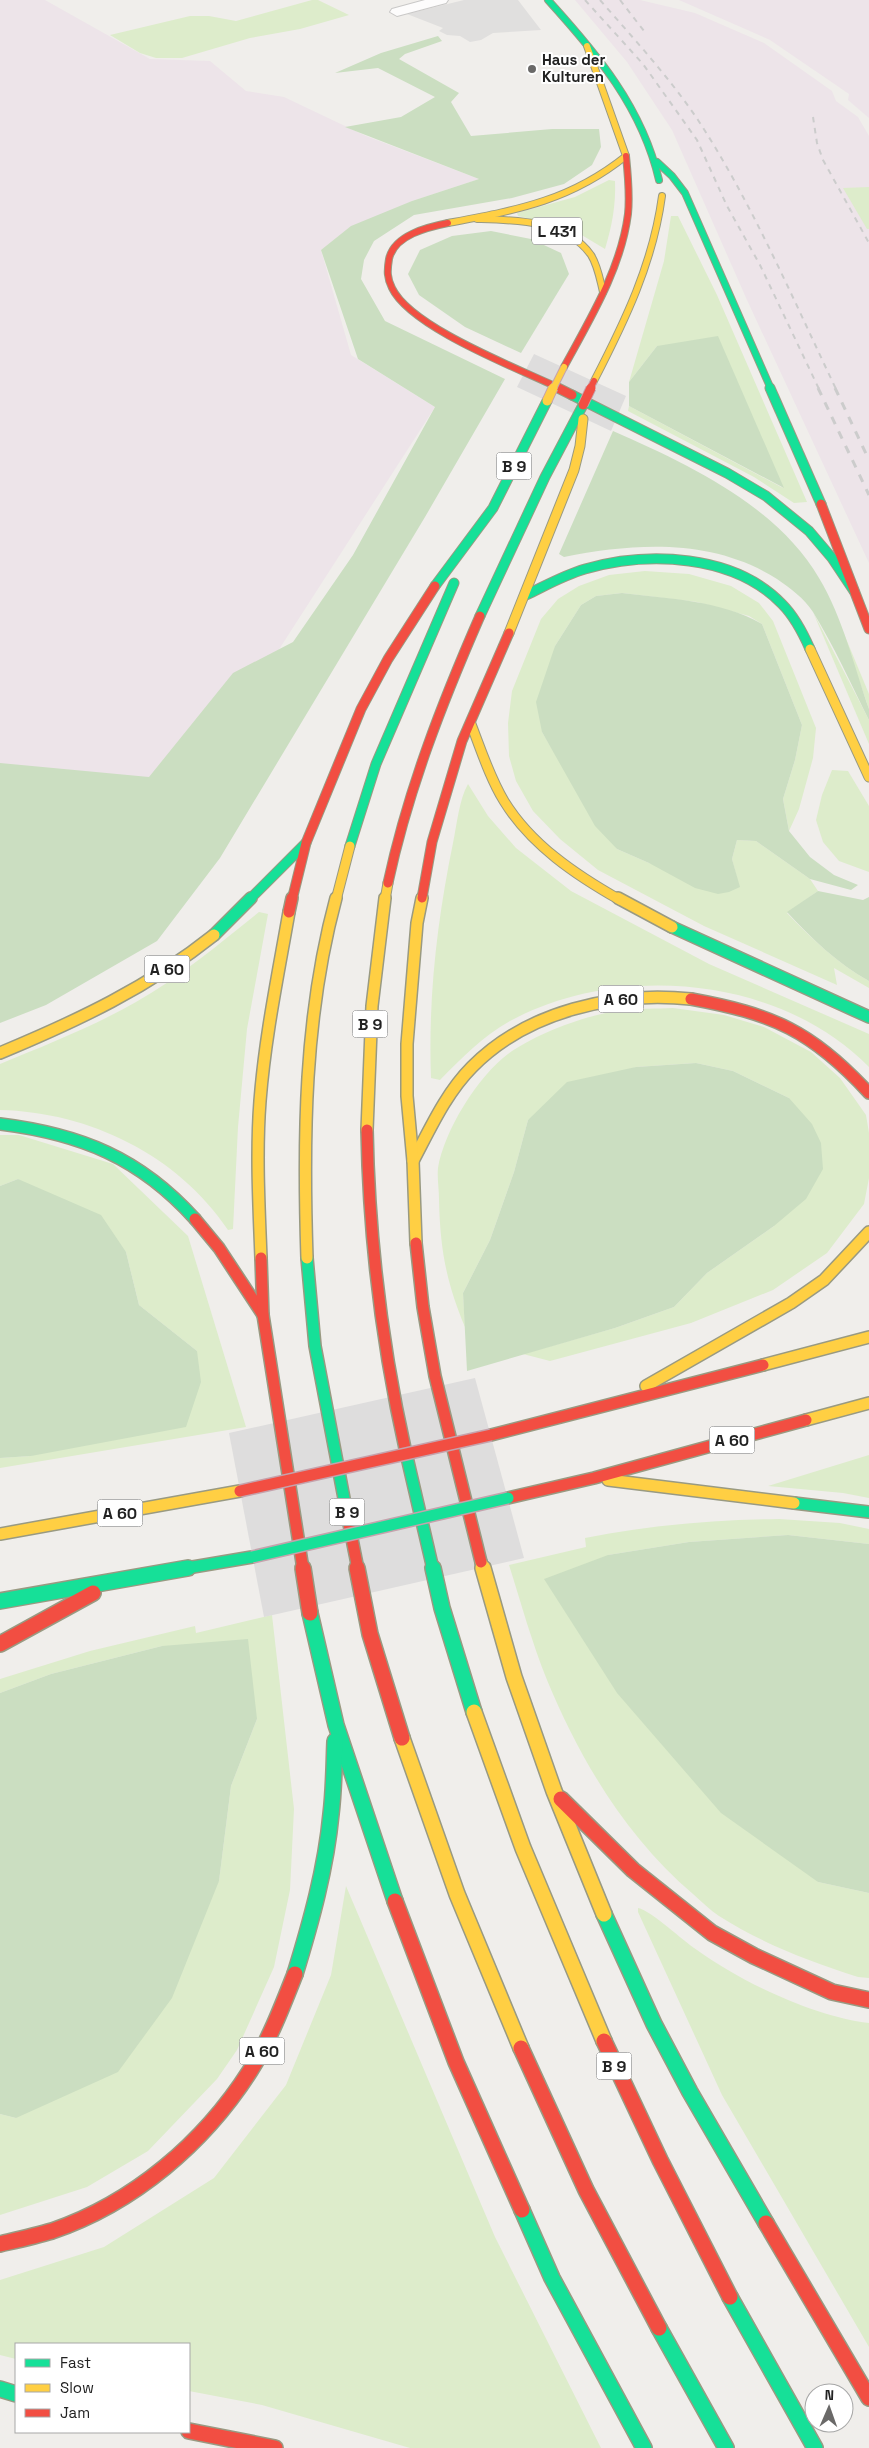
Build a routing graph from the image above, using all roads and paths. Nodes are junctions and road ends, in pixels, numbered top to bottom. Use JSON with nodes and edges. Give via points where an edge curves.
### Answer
{"nodes":[{"id":1,"x":441,"y":0,"type":"edge"},
{"id":2,"x":548,"y":0,"type":"edge"},
{"id":3,"x":397,"y":12,"type":"dead end"},
{"id":4,"x":586,"y":46,"type":"junction"},
{"id":5,"x":626,"y":156,"type":"junction"},
{"id":6,"x":657,"y":162,"type":"junction"},
{"id":7,"x":669,"y":202,"type":"junction"},
{"id":8,"x":477,"y":219,"type":"junction"},
{"id":9,"x":698,"y":226,"type":"junction"},
{"id":10,"x":603,"y":292,"type":"junction"},
{"id":11,"x":581,"y":413,"type":"junction"},
{"id":12,"x":479,"y":530,"type":"junction"},
{"id":13,"x":854,"y":591,"type":"junction"},
{"id":14,"x":526,"y":595,"type":"junction"},
{"id":15,"x":869,"y":629,"type":"edge"},
{"id":16,"x":471,"y":724,"type":"junction"},
{"id":17,"x":869,"y":776,"type":"edge"},
{"id":18,"x":306,"y":843,"type":"junction"},
{"id":19,"x":869,"y":1016,"type":"edge"},
{"id":20,"x":0,"y":1053,"type":"edge"},
{"id":21,"x":869,"y":1092,"type":"edge"},
{"id":22,"x":0,"y":1124,"type":"edge"},
{"id":23,"x":413,"y":1161,"type":"junction"},
{"id":24,"x":869,"y":1232,"type":"edge"},
{"id":25,"x":264,"y":1315,"type":"junction"},
{"id":26,"x":869,"y":1337,"type":"edge"},
{"id":27,"x":869,"y":1403,"type":"edge"},
{"id":28,"x":613,"y":1404,"type":"junction"},
{"id":29,"x":594,"y":1478,"type":"junction"},
{"id":30,"x":869,"y":1512,"type":"edge"},
{"id":31,"x":0,"y":1534,"type":"edge"},
{"id":32,"x":111,"y":1582,"type":"junction"},
{"id":33,"x":0,"y":1601,"type":"edge"},
{"id":34,"x":0,"y":1644,"type":"edge"},
{"id":35,"x":336,"y":1725,"type":"junction"},
{"id":36,"x":554,"y":1791,"type":"junction"},
{"id":37,"x":869,"y":2000,"type":"edge"},
{"id":38,"x":0,"y":2244,"type":"edge"},
{"id":39,"x":0,"y":2389,"type":"edge"},
{"id":40,"x":15,"y":2394,"type":"edge"},
{"id":41,"x":869,"y":2398,"type":"edge"},
{"id":42,"x":190,"y":2431,"type":"edge"},
{"id":43,"x":275,"y":2448,"type":"edge"},
{"id":44,"x":644,"y":2448,"type":"edge"},
{"id":45,"x":726,"y":2448,"type":"edge"},
{"id":46,"x":815,"y":2448,"type":"edge"}],
"edges":[{"from":1,"to":3,"type":"street"},
{"from":2,"to":4,"type":"main road","number":"L 431"},
{"from":4,"to":5,"type":"main road","number":"L 431"},
{"from":4,"to":6,"type":"main road","number":"L 431","via":[[623,90],[638,114]]},
{"from":5,"to":8,"type":"main road","number":"L 431","via":[[605,174],[576,191],[527,208]]},
{"from":5,"to":10,"type":"main road","number":"B 9","via":[[629,176],[627,227]]},
{"from":6,"to":7,"type":"main road","number":"L 431"},
{"from":6,"to":9,"type":"main road","number":"L 431","via":[[686,193]]},
{"from":7,"to":9,"type":"main road","number":"L 431"},
{"from":7,"to":11,"type":"main road","number":"B 9","bridge":true,"via":[[621,328]]},
{"from":8,"to":10,"type":"main road","number":"L 431","via":[[526,223],[570,237],[590,255]]},
{"from":8,"to":13,"type":"main road","number":"L 431","via":[[433,227],[401,243],[389,256],[386,274],[396,296],[428,322],[462,341],[748,485],[793,516],[817,538]]},
{"from":9,"to":13,"type":"main road","number":"L 431","via":[[833,532]]},
{"from":10,"to":12,"type":"main road","number":"B 9","bridge":true},
{"from":11,"to":14,"type":"main road","via":[[580,446],[574,470]]},
{"from":11,"to":46,"type":"main road","number":"B 9","via":[[463,650],[416,776],[397,846],[382,919],[371,1006],[366,1091],[375,1276],[388,1374],[443,1609],[490,1763],[542,1898],[619,2077],[758,2352]]},
{"from":12,"to":18,"type":"main road","via":[[439,580],[388,659],[361,709]]},
{"from":12,"to":45,"type":"main road","number":"B 9","via":[[424,647],[376,764],[351,842],[319,975],[306,1095],[304,1160],[306,1249],[315,1346],[370,1634],[421,1799],[476,1943],[546,2109],[630,2276]]},
{"from":13,"to":15,"type":"main road","number":"L 431"},
{"from":14,"to":16,"type":"main road"},
{"from":14,"to":17,"type":"main road","via":[[587,568],[647,559],[712,567],[748,579],[774,596],[793,617]]},
{"from":16,"to":19,"type":"main road","via":[[499,791],[511,810],[530,834],[562,860],[598,886],[663,922],[762,970]]},
{"from":16,"to":23,"type":"main road","via":[[462,740],[432,842],[417,923],[407,1044],[407,1096]]},
{"from":18,"to":20,"type":"main road","number":"A 60","via":[[218,930],[178,962],[107,1004]]},
{"from":18,"to":25,"type":"main road","via":[[278,968],[260,1103],[258,1168]]},
{"from":21,"to":23,"type":"main road","number":"A 60","via":[[842,1061],[817,1042],[742,1008],[683,997],[610,1000],[546,1018],[482,1058],[451,1097]]},
{"from":22,"to":25,"type":"main road","via":[[56,1131],[81,1138],[103,1147],[150,1176],[212,1238]]},
{"from":23,"to":36,"type":"main road","via":[[414,1228],[435,1376],[486,1584]]},
{"from":24,"to":28,"type":"main road","number":"A 60","via":[[824,1280]]},
{"from":25,"to":35,"type":"main road","via":[[309,1607]]},
{"from":26,"to":28,"type":"main road","number":"A 60"},
{"from":27,"to":29,"type":"main road","number":"A 60"},
{"from":28,"to":31,"type":"main road","number":"A 60","bridge":true,"via":[[240,1491]]},
{"from":29,"to":30,"type":"main road"},
{"from":29,"to":32,"type":"main road","number":"A 60","bridge":true,"via":[[252,1557]]},
{"from":32,"to":33,"type":"main road","number":"A 60"},
{"from":32,"to":34,"type":"main road","number":"A 60"},
{"from":35,"to":38,"type":"main road","number":"A 60","via":[[330,1823],[320,1884],[294,1979],[252,2070],[207,2132],[147,2184],[65,2228]]},
{"from":35,"to":44,"type":"main road","via":[[403,1925],[456,2062],[552,2278]]},
{"from":36,"to":37,"type":"main road","via":[[633,1870],[712,1933],[832,1992]]},
{"from":36,"to":41,"type":"main road","via":[[595,1894],[654,2024],[690,2092]]},
{"from":39,"to":40,"type":"main road"},
{"from":42,"to":43,"type":"main road"}]}
